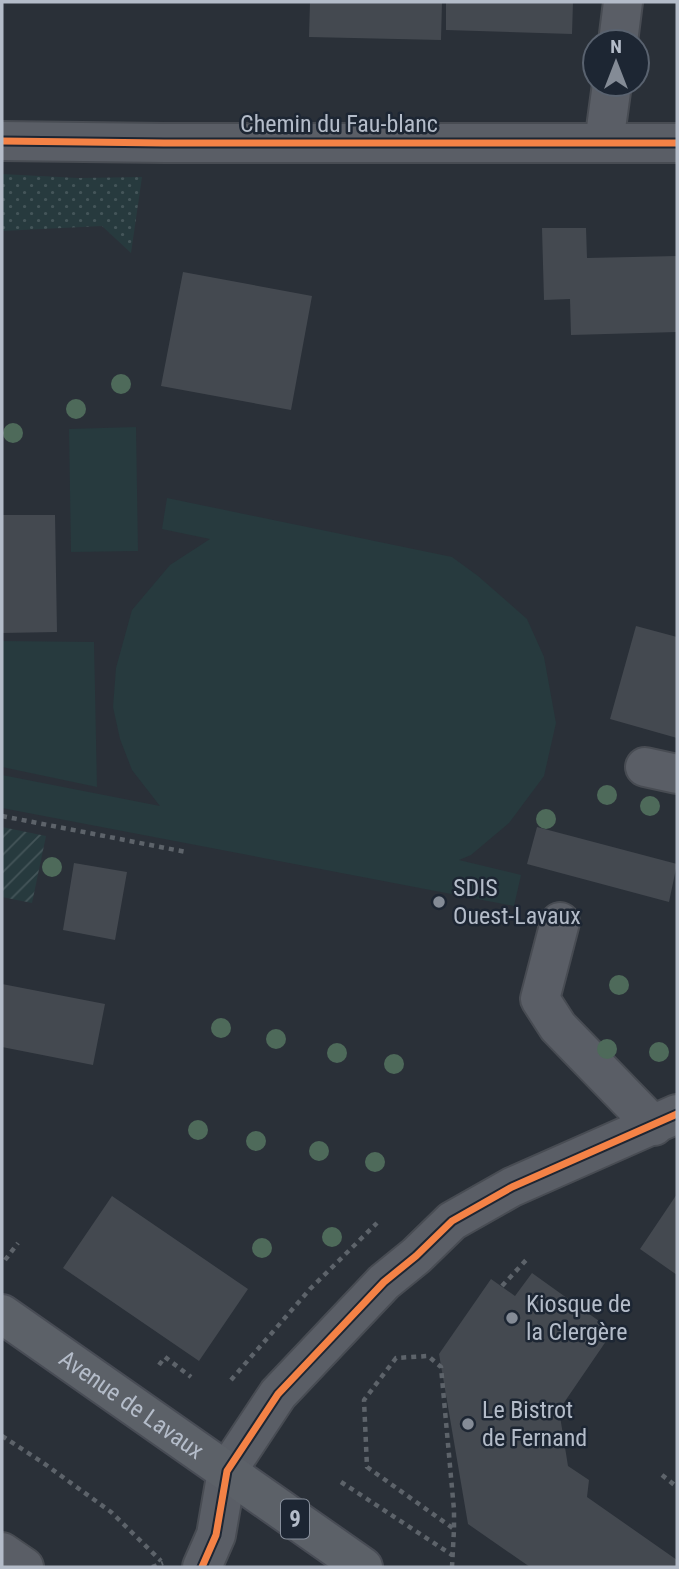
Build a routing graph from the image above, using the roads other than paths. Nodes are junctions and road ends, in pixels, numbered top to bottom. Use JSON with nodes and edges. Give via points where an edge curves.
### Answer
{"nodes":[{"id":1,"x":624,"y":2,"type":"edge"},
{"id":2,"x":620,"y":28,"type":"edge"},
{"id":3,"x":610,"y":98,"type":"edge"},
{"id":4,"x":2,"y":141,"type":"edge"},
{"id":5,"x":604,"y":143,"type":"junction"},
{"id":6,"x":677,"y":143,"type":"edge"},
{"id":7,"x":560,"y":922,"type":"dead end"},
{"id":8,"x":666,"y":1120,"type":"edge"},
{"id":9,"x":2,"y":1314,"type":"edge"},
{"id":10,"x":227,"y":1471,"type":"junction"},
{"id":11,"x":2,"y":1552,"type":"edge"},
{"id":12,"x":24,"y":1567,"type":"edge"},
{"id":13,"x":202,"y":1567,"type":"edge"},
{"id":14,"x":363,"y":1567,"type":"edge"}],
"edges":[{"from":1,"to":2,"type":"street"},
{"from":3,"to":5,"type":"street"},
{"from":4,"to":5,"type":"street","name":"Chemin du Fau-blanc"},
{"from":5,"to":6,"type":"street","name":"Chemin du Fau-blanc"},
{"from":7,"to":8,"type":"street","via":[[540,999],[558,1027]]},
{"from":8,"to":10,"type":"street","via":[[512,1188],[452,1221],[384,1282],[278,1394]]},
{"from":9,"to":10,"type":"main road","name":"Avenue de Lavaux"},
{"from":10,"to":13,"type":"street","via":[[216,1535]]},
{"from":10,"to":14,"type":"main road","name":"Avenue de Lavaux","number":"9"},
{"from":11,"to":12,"type":"street"}]}
